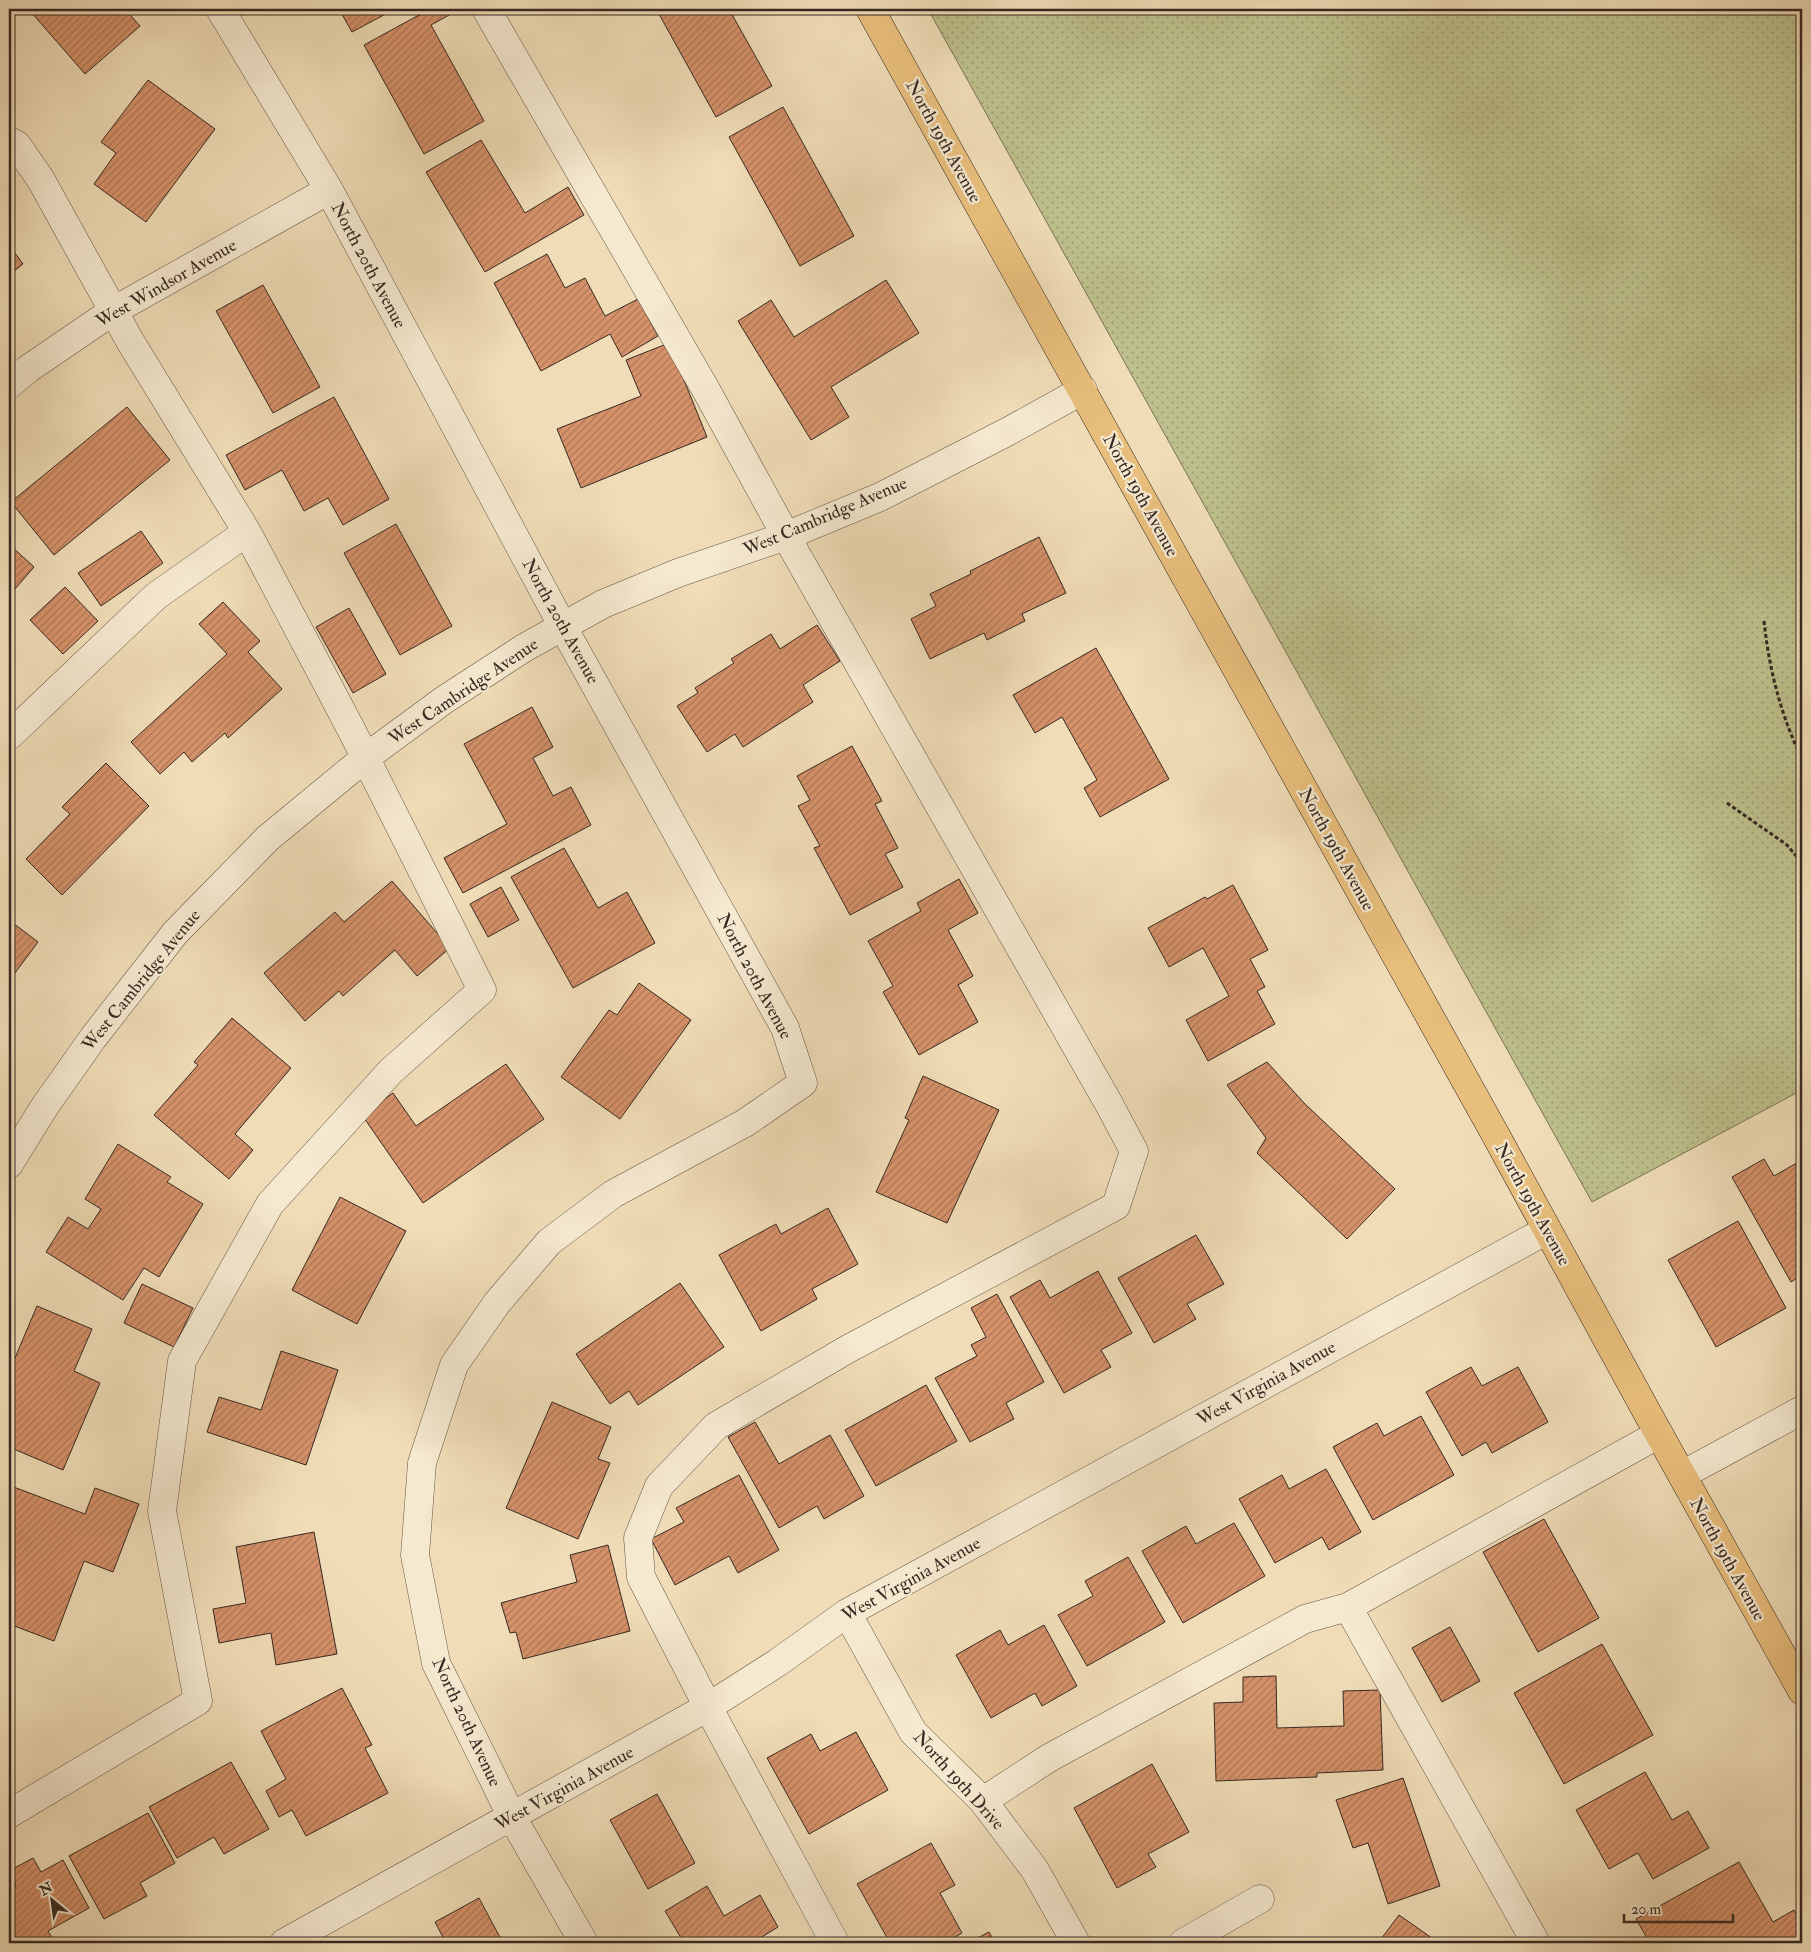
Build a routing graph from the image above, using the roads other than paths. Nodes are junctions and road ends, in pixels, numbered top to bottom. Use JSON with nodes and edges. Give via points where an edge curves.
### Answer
{"nodes":[{"id":1,"x":220,"y":9,"type":"edge"},
{"id":2,"x":486,"y":9,"type":"edge"},
{"id":3,"x":870,"y":9,"type":"edge"},
{"id":4,"x":9,"y":141,"type":"edge"},
{"id":5,"x":329,"y":190,"type":"junction"},
{"id":6,"x":113,"y":311,"type":"junction"},
{"id":7,"x":9,"y":385,"type":"edge"},
{"id":8,"x":1083,"y":390,"type":"junction"},
{"id":9,"x":247,"y":532,"type":"junction"},
{"id":10,"x":786,"y":536,"type":"junction"},
{"id":11,"x":563,"y":626,"type":"junction"},
{"id":12,"x":9,"y":736,"type":"edge"},
{"id":13,"x":365,"y":758,"type":"junction"},
{"id":14,"x":9,"y":1164,"type":"edge"},
{"id":15,"x":1547,"y":1230,"type":"junction"},
{"id":16,"x":1802,"y":1410,"type":"edge"},
{"id":17,"x":1659,"y":1434,"type":"junction"},
{"id":18,"x":1682,"y":1475,"type":"junction"},
{"id":19,"x":1348,"y":1607,"type":"junction"},
{"id":20,"x":847,"y":1613,"type":"junction"},
{"id":21,"x":1802,"y":1691,"type":"edge"},
{"id":22,"x":708,"y":1708,"type":"junction"},
{"id":23,"x":983,"y":1801,"type":"junction"},
{"id":24,"x":9,"y":1814,"type":"edge"},
{"id":25,"x":512,"y":1817,"type":"junction"},
{"id":26,"x":1260,"y":1899,"type":"dead end"},
{"id":27,"x":284,"y":1943,"type":"edge"},
{"id":28,"x":584,"y":1943,"type":"edge"},
{"id":29,"x":835,"y":1943,"type":"edge"},
{"id":30,"x":1076,"y":1943,"type":"edge"},
{"id":31,"x":1183,"y":1943,"type":"edge"},
{"id":32,"x":1536,"y":1943,"type":"edge"}],
"edges":[{"from":1,"to":5,"type":"street","name":"North 20th Avenue"},
{"from":2,"to":10,"type":"street","via":[[705,388]]},
{"from":3,"to":8,"type":"main road","name":"North 19th Avenue"},
{"from":4,"to":6,"type":"street","via":[[16,145],[41,180]]},
{"from":5,"to":6,"type":"street","name":"West Windsor Avenue"},
{"from":5,"to":11,"type":"street","name":"North 20th Avenue"},
{"from":6,"to":7,"type":"street","name":"West Windsor Avenue","via":[[28,368]]},
{"from":6,"to":9,"type":"street"},
{"from":8,"to":10,"type":"street","name":"West Cambridge Avenue","via":[[880,496]]},
{"from":8,"to":15,"type":"main road","name":"North 19th Avenue"},
{"from":9,"to":12,"type":"street","via":[[156,596]]},
{"from":9,"to":13,"type":"street"},
{"from":10,"to":11,"type":"street","name":"West Cambridge Avenue","via":[[678,573],[603,604]]},
{"from":10,"to":22,"type":"street","via":[[1134,1151],[1116,1206],[848,1349],[716,1426],[659,1486],[638,1538],[641,1577]]},
{"from":11,"to":13,"type":"street","name":"West Cambridge Avenue","via":[[444,700]]},
{"from":11,"to":25,"type":"street","name":"North 20th Avenue","via":[[786,1028],[803,1083],[745,1123],[613,1194],[549,1242],[497,1303],[454,1365],[422,1463],[415,1555],[436,1663]]},
{"from":13,"to":14,"type":"street","name":"West Cambridge Avenue","via":[[268,838],[175,933],[93,1038]]},
{"from":13,"to":24,"type":"street","via":[[482,990],[391,1070],[270,1204],[182,1361],[162,1511],[198,1701]]},
{"from":15,"to":17,"type":"main road","name":"North 19th Avenue"},
{"from":15,"to":20,"type":"street","name":"West Virginia Avenue"},
{"from":16,"to":18,"type":"street"},
{"from":17,"to":18,"type":"main road","name":"North 19th Avenue"},
{"from":17,"to":19,"type":"street"},
{"from":18,"to":21,"type":"main road","name":"North 19th Avenue"},
{"from":19,"to":23,"type":"street","via":[[1305,1619],[1048,1758]]},
{"from":19,"to":32,"type":"street"},
{"from":20,"to":22,"type":"street","name":"West Virginia Avenue"},
{"from":20,"to":23,"type":"street","name":"North 19th Drive","via":[[913,1732]]},
{"from":22,"to":25,"type":"street","name":"West Virginia Avenue"},
{"from":22,"to":29,"type":"street"},
{"from":23,"to":30,"type":"street","name":"North 19th Drive","via":[[1035,1870]]},
{"from":25,"to":27,"type":"street","name":"West Virginia Avenue"},
{"from":25,"to":28,"type":"street","name":"North 20th Avenue"},
{"from":26,"to":31,"type":"street"}]}
